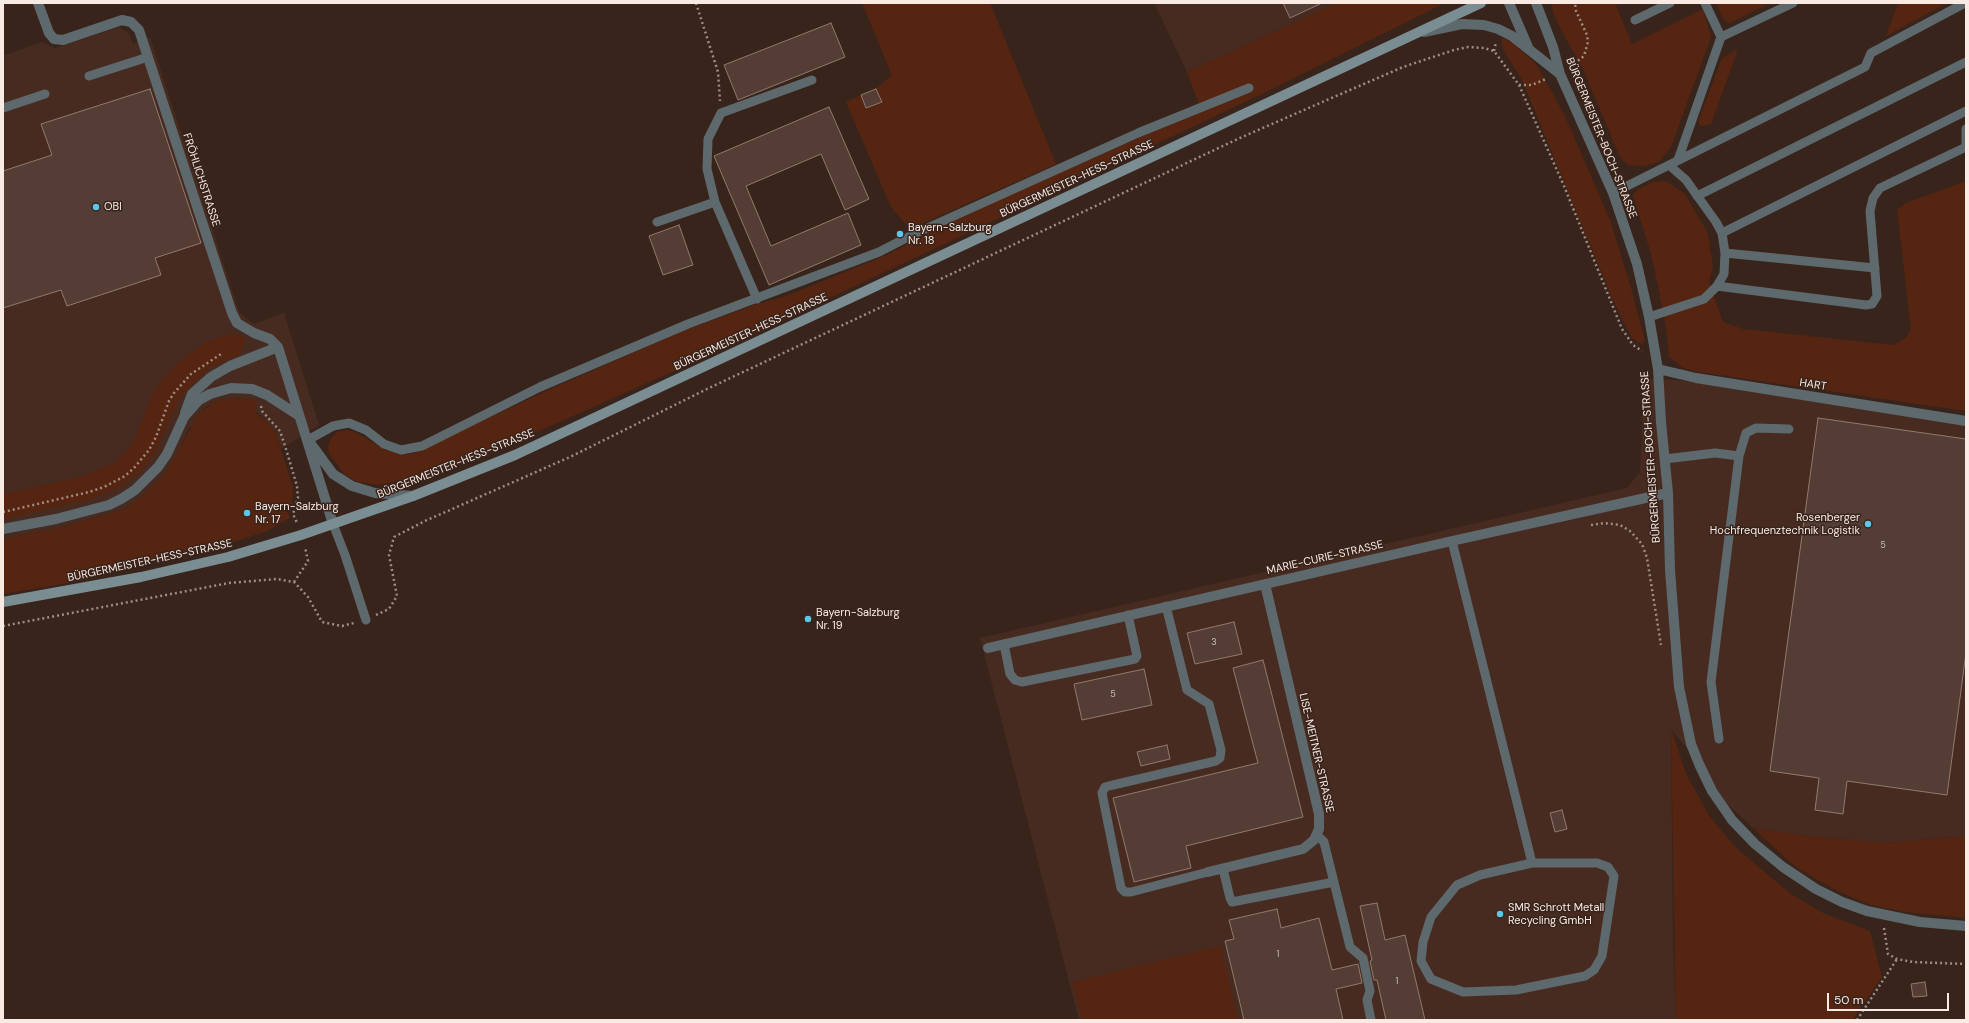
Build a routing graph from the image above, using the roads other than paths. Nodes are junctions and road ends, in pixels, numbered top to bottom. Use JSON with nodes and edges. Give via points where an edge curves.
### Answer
{"nodes":[{"id":1,"x":38,"y":3,"type":"edge"},
{"id":2,"x":1481,"y":3,"type":"edge"},
{"id":3,"x":1509,"y":3,"type":"edge"},
{"id":4,"x":1536,"y":3,"type":"edge"},
{"id":5,"x":1670,"y":3,"type":"edge"},
{"id":6,"x":1705,"y":3,"type":"edge"},
{"id":7,"x":1793,"y":3,"type":"edge"},
{"id":8,"x":1965,"y":3,"type":"edge"},
{"id":9,"x":1635,"y":20,"type":"dead end"},
{"id":10,"x":1414,"y":34,"type":"junction"},
{"id":11,"x":1721,"y":37,"type":"junction"},
{"id":12,"x":1528,"y":48,"type":"junction"},
{"id":13,"x":148,"y":57,"type":"junction"},
{"id":14,"x":1966,"y":62,"type":"edge"},
{"id":15,"x":1560,"y":74,"type":"junction"},
{"id":16,"x":90,"y":76,"type":"dead end"},
{"id":17,"x":812,"y":80,"type":"dead end"},
{"id":18,"x":1249,"y":88,"type":"dead end"},
{"id":19,"x":45,"y":94,"type":"dead end"},
{"id":20,"x":3,"y":108,"type":"edge"},
{"id":21,"x":1966,"y":111,"type":"edge"},
{"id":22,"x":1966,"y":129,"type":"edge"},
{"id":23,"x":1678,"y":160,"type":"junction"},
{"id":24,"x":1669,"y":165,"type":"junction"},
{"id":25,"x":1613,"y":193,"type":"junction"},
{"id":26,"x":1697,"y":196,"type":"junction"},
{"id":27,"x":715,"y":202,"type":"junction"},
{"id":28,"x":657,"y":222,"type":"dead end"},
{"id":29,"x":1722,"y":233,"type":"junction"},
{"id":30,"x":1725,"y":253,"type":"junction"},
{"id":31,"x":1875,"y":268,"type":"junction"},
{"id":32,"x":1717,"y":286,"type":"junction"},
{"id":33,"x":757,"y":299,"type":"junction"},
{"id":34,"x":1649,"y":316,"type":"junction"},
{"id":35,"x":278,"y":347,"type":"junction"},
{"id":36,"x":1658,"y":369,"type":"junction"},
{"id":37,"x":298,"y":415,"type":"junction"},
{"id":38,"x":184,"y":417,"type":"junction"},
{"id":39,"x":1966,"y":421,"type":"edge"},
{"id":40,"x":1789,"y":429,"type":"dead end"},
{"id":41,"x":308,"y":440,"type":"junction"},
{"id":42,"x":1739,"y":456,"type":"junction"},
{"id":43,"x":1665,"y":459,"type":"junction"},
{"id":44,"x":1668,"y":493,"type":"junction"},
{"id":45,"x":413,"y":496,"type":"junction"},
{"id":46,"x":333,"y":524,"type":"junction"},
{"id":47,"x":3,"y":529,"type":"edge"},
{"id":48,"x":1452,"y":541,"type":"junction"},
{"id":49,"x":1265,"y":584,"type":"junction"},
{"id":50,"x":3,"y":602,"type":"edge"},
{"id":51,"x":1166,"y":606,"type":"junction"},
{"id":52,"x":1128,"y":615,"type":"junction"},
{"id":53,"x":366,"y":620,"type":"road end"},
{"id":54,"x":1004,"y":644,"type":"junction"},
{"id":55,"x":988,"y":648,"type":"dead end"},
{"id":56,"x":1719,"y":739,"type":"dead end"},
{"id":57,"x":1316,"y":835,"type":"junction"},
{"id":58,"x":1532,"y":863,"type":"junction"},
{"id":59,"x":1223,"y":869,"type":"junction"},
{"id":60,"x":1208,"y":872,"type":"joint"},
{"id":61,"x":1334,"y":882,"type":"junction"},
{"id":62,"x":1966,"y":926,"type":"edge"},
{"id":63,"x":1371,"y":1020,"type":"edge"}],
"edges":[{"from":1,"to":13,"type":"street","name":"FRÖHLICHSTRASSE","via":[[54,39],[63,40],[122,20],[131,22],[139,30]]},
{"from":2,"to":10,"type":"main road","name":"BÜRGERMEISTER-HESS-STRASSE"},
{"from":3,"to":12,"type":"street"},
{"from":4,"to":15,"type":"street","name":"BÜRGERMEISTER-BOCH-STRASSE","via":[[1553,47]]},
{"from":5,"to":9,"type":"lane"},
{"from":6,"to":11,"type":"lane"},
{"from":7,"to":11,"type":"lane"},
{"from":8,"to":23,"type":"lane","via":[[1871,53],[1866,67]]},
{"from":10,"to":12,"type":"street","via":[[1462,24],[1484,25],[1512,36]]},
{"from":10,"to":45,"type":"main road","name":"BÜRGERMEISTER-HESS-STRASSE","via":[[515,455]]},
{"from":11,"to":23,"type":"lane"},
{"from":12,"to":15,"type":"street"},
{"from":13,"to":16,"type":"lane"},
{"from":13,"to":35,"type":"street","name":"FRÖHLICHSTRASSE","via":[[232,313],[237,322],[254,333],[270,338]]},
{"from":14,"to":26,"type":"lane"},
{"from":15,"to":25,"type":"street","name":"BÜRGERMEISTER-BOCH-STRASSE"},
{"from":17,"to":27,"type":"lane","via":[[720,113],[708,139],[708,169]]},
{"from":18,"to":33,"type":"lane","via":[[1138,133],[879,252]]},
{"from":19,"to":20,"type":"lane"},
{"from":21,"to":29,"type":"lane"},
{"from":22,"to":31,"type":"lane","via":[[1966,147],[1880,188],[1873,198],[1870,211]]},
{"from":23,"to":24,"type":"lane"},
{"from":24,"to":25,"type":"lane"},
{"from":24,"to":26,"type":"lane","via":[[1686,180]]},
{"from":25,"to":34,"type":"street","name":"BÜRGERMEISTER-BOCH-STRASSE","via":[[1637,264]]},
{"from":26,"to":29,"type":"lane"},
{"from":27,"to":28,"type":"lane"},
{"from":27,"to":33,"type":"lane"},
{"from":29,"to":30,"type":"lane"},
{"from":30,"to":31,"type":"lane"},
{"from":30,"to":32,"type":"lane","via":[[1724,274]]},
{"from":31,"to":32,"type":"lane","via":[[1877,296],[1872,304],[1866,305]]},
{"from":32,"to":34,"type":"lane","via":[[1704,298]]},
{"from":33,"to":41,"type":"lane","via":[[688,324],[540,387],[422,446],[401,450],[384,444],[366,430],[350,423],[333,426]]},
{"from":34,"to":36,"type":"street","name":"BÜRGERMEISTER-BOCH-STRASSE"},
{"from":35,"to":37,"type":"street"},
{"from":35,"to":38,"type":"street","via":[[230,366],[211,377],[192,394]]},
{"from":36,"to":39,"type":"street","name":"HART","via":[[1696,378]]},
{"from":36,"to":43,"type":"street","name":"BÜRGERMEISTER-BOCH-STRASSE"},
{"from":37,"to":38,"type":"street","via":[[261,393],[241,388],[220,390],[210,394],[199,400]]},
{"from":37,"to":41,"type":"street"},
{"from":38,"to":47,"type":"street","via":[[158,468],[139,487],[121,499],[56,519]]},
{"from":40,"to":42,"type":"lane","via":[[1756,428],[1746,433]]},
{"from":41,"to":45,"type":"street","via":[[333,474],[352,486],[375,493]]},
{"from":41,"to":46,"type":"street"},
{"from":42,"to":43,"type":"lane","via":[[1715,453]]},
{"from":42,"to":56,"type":"lane","via":[[1711,682]]},
{"from":43,"to":44,"type":"street","name":"BÜRGERMEISTER-BOCH-STRASSE"},
{"from":44,"to":48,"type":"street","name":"MARIE-CURIE-STRASSE"},
{"from":44,"to":62,"type":"street","name":"BÜRGERMEISTER-BOCH-STRASSE","via":[[1670,570],[1679,688],[1691,744],[1712,791],[1755,844],[1816,889],[1867,911]]},
{"from":45,"to":46,"type":"main road","name":"BÜRGERMEISTER-HESS-STRASSE"},
{"from":46,"to":50,"type":"main road","name":"BÜRGERMEISTER-HESS-STRASSE","via":[[228,557],[60,593]]},
{"from":46,"to":53,"type":"lane"},
{"from":48,"to":49,"type":"street","name":"MARIE-CURIE-STRASSE"},
{"from":48,"to":58,"type":"lane"},
{"from":49,"to":51,"type":"street","name":"MARIE-CURIE-STRASSE"},
{"from":49,"to":57,"type":"street","name":"LISE-MEITNER-STRASSE","via":[[1319,814],[1319,829]]},
{"from":51,"to":52,"type":"street","name":"MARIE-CURIE-STRASSE"},
{"from":51,"to":60,"type":"lane","via":[[1187,690],[1209,704],[1221,750],[1220,758],[1105,787],[1102,793],[1122,888],[1125,892]]},
{"from":52,"to":54,"type":"street","name":"MARIE-CURIE-STRASSE"},
{"from":52,"to":54,"type":"lane","via":[[1137,656],[1135,659],[1022,682],[1015,680],[1010,674]]},
{"from":54,"to":55,"type":"street","name":"MARIE-CURIE-STRASSE"},
{"from":57,"to":59,"type":"street","via":[[1303,849]]},
{"from":57,"to":61,"type":"lane","via":[[1324,842]]},
{"from":58,"to":58,"type":"lane","via":[[1480,875],[1457,885],[1431,917],[1423,942],[1421,961],[1431,979],[1463,992],[1516,990],[1585,976],[1594,970],[1602,956],[1614,876],[1608,867],[1597,863]]},
{"from":59,"to":60,"type":"street"},
{"from":59,"to":61,"type":"lane","via":[[1232,902]]},
{"from":61,"to":63,"type":"lane","via":[[1350,947],[1363,958],[1370,991],[1367,1000]]}]}
